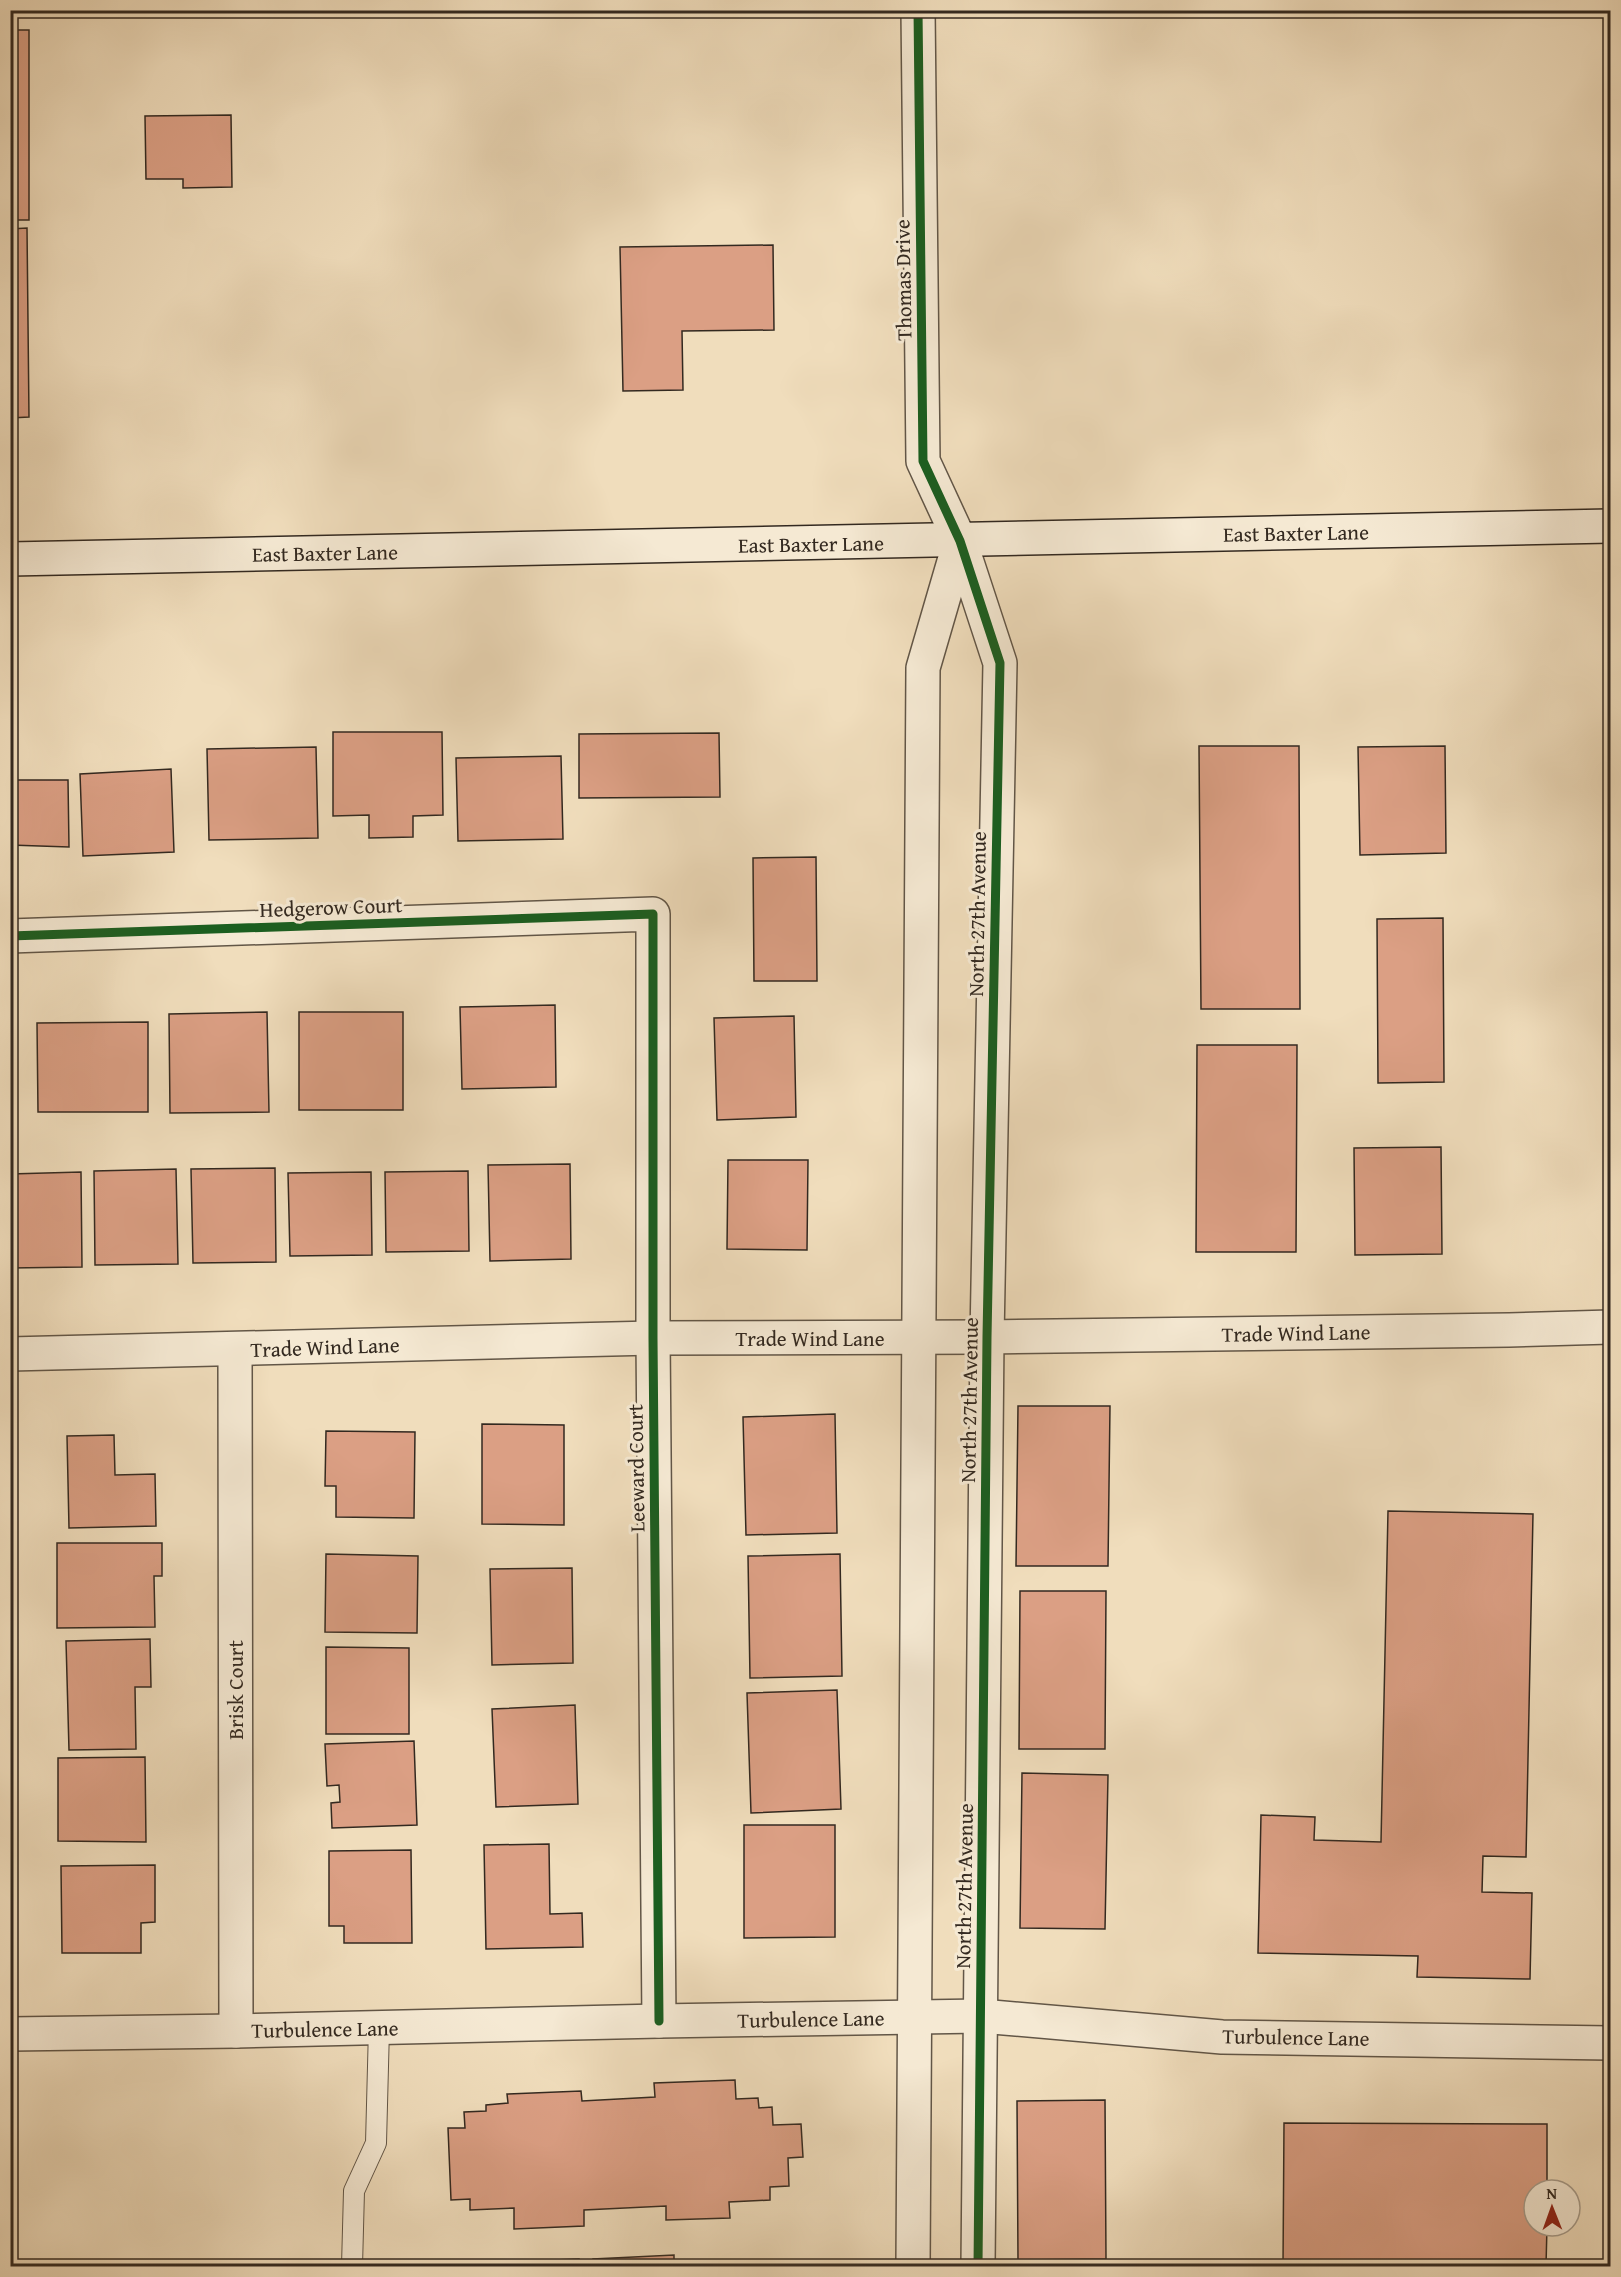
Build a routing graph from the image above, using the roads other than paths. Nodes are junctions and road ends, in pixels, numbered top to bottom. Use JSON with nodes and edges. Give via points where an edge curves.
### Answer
{"nodes":[{"id":1,"x":918,"y":10,"type":"edge"},
{"id":2,"x":1611,"y":526,"type":"edge"},
{"id":3,"x":960,"y":541,"type":"junction"},
{"id":4,"x":10,"y":559,"type":"edge"},
{"id":5,"x":653,"y":914,"type":"joint"},
{"id":6,"x":10,"y":936,"type":"edge"},
{"id":7,"x":1611,"y":1327,"type":"edge"},
{"id":8,"x":987,"y":1337,"type":"junction"},
{"id":9,"x":653,"y":1338,"type":"junction"},
{"id":10,"x":920,"y":1338,"type":"junction"},
{"id":11,"x":235,"y":1350,"type":"junction"},
{"id":12,"x":10,"y":1354,"type":"edge"},
{"id":13,"x":981,"y":2016,"type":"junction"},
{"id":14,"x":916,"y":2017,"type":"junction"},
{"id":15,"x":659,"y":2021,"type":"junction"},
{"id":16,"x":379,"y":2028,"type":"junction"},
{"id":17,"x":236,"y":2031,"type":"junction"},
{"id":18,"x":10,"y":2034,"type":"edge"},
{"id":19,"x":1611,"y":2043,"type":"edge"},
{"id":20,"x":352,"y":2266,"type":"edge"},
{"id":21,"x":913,"y":2266,"type":"edge"},
{"id":22,"x":978,"y":2266,"type":"edge"}],
"edges":[{"from":1,"to":3,"type":"street","name":"Thomas Drive","via":[[923,461]]},
{"from":2,"to":3,"type":"street","name":"East Baxter Lane"},
{"from":3,"to":4,"type":"street","name":"East Baxter Lane"},
{"from":3,"to":8,"type":"street","name":"North 27th Avenue","via":[[1000,663]]},
{"from":3,"to":10,"type":"street","via":[[923,668]]},
{"from":5,"to":6,"type":"street","name":"Hedgerow Court"},
{"from":5,"to":9,"type":"street","name":"Leeward Court"},
{"from":7,"to":8,"type":"street","name":"Trade Wind Lane"},
{"from":8,"to":10,"type":"street","name":"Trade Wind Lane"},
{"from":8,"to":13,"type":"street","name":"North 27th Avenue"},
{"from":9,"to":10,"type":"street","name":"Trade Wind Lane"},
{"from":9,"to":11,"type":"street","name":"Trade Wind Lane"},
{"from":9,"to":15,"type":"street","name":"Leeward Court"},
{"from":10,"to":14,"type":"street"},
{"from":11,"to":12,"type":"street","name":"Trade Wind Lane"},
{"from":11,"to":17,"type":"street","name":"Brisk Court"},
{"from":13,"to":14,"type":"street","name":"Turbulence Lane"},
{"from":13,"to":19,"type":"street","name":"Turbulence Lane","via":[[1222,2037]]},
{"from":13,"to":22,"type":"street","name":"North 27th Avenue"},
{"from":14,"to":15,"type":"street","name":"Turbulence Lane"},
{"from":14,"to":21,"type":"street"},
{"from":15,"to":16,"type":"street","name":"Turbulence Lane"},
{"from":16,"to":17,"type":"street","name":"Turbulence Lane"},
{"from":16,"to":20,"type":"lane","via":[[376,2142],[354,2191]]},
{"from":17,"to":18,"type":"street","name":"Turbulence Lane"}]}
